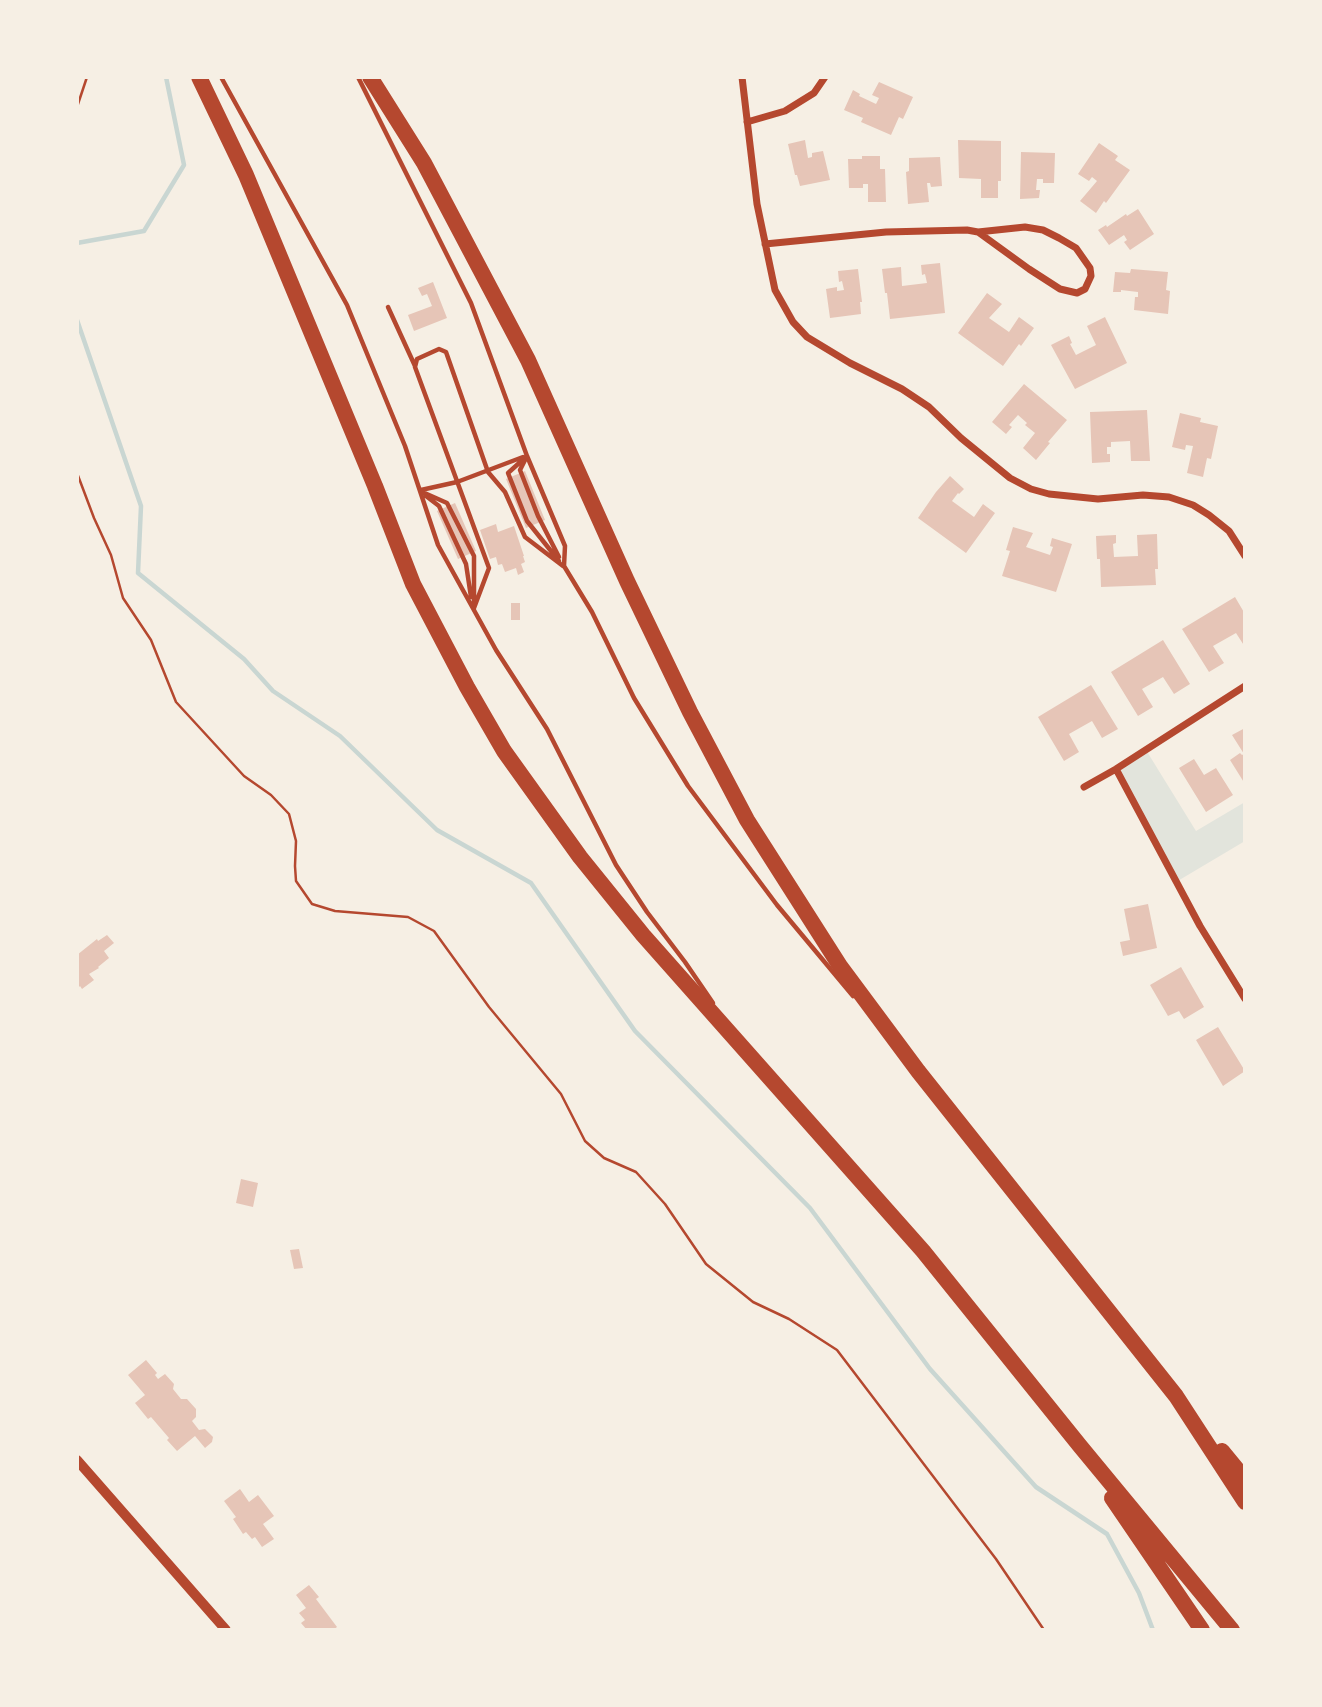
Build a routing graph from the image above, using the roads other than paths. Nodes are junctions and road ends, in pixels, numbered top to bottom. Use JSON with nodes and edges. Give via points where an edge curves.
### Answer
{"nodes":[{"id":1,"x":221,"y":77,"type":"edge"},
{"id":2,"x":358,"y":77,"type":"edge"},
{"id":3,"x":370,"y":77,"type":"edge"},
{"id":4,"x":742,"y":77,"type":"edge"},
{"id":5,"x":825,"y":77,"type":"edge"},
{"id":6,"x":200,"y":79,"type":"edge"},
{"id":7,"x":747,"y":122,"type":"junction"},
{"id":8,"x":978,"y":232,"type":"junction"},
{"id":9,"x":765,"y":244,"type":"junction"},
{"id":10,"x":388,"y":307,"type":"dead end"},
{"id":11,"x":415,"y":367,"type":"junction"},
{"id":12,"x":527,"y":456,"type":"junction"},
{"id":13,"x":488,"y":472,"type":"junction"},
{"id":14,"x":457,"y":482,"type":"junction"},
{"id":15,"x":419,"y":491,"type":"junction"},
{"id":16,"x":1245,"y":556,"type":"edge"},
{"id":17,"x":564,"y":566,"type":"junction"},
{"id":18,"x":474,"y":609,"type":"junction"},
{"id":19,"x":1245,"y":686,"type":"edge"},
{"id":20,"x":1116,"y":769,"type":"junction"},
{"id":21,"x":1084,"y":787,"type":"dead end"},
{"id":22,"x":1242,"y":986,"type":"edge"},
{"id":23,"x":1245,"y":999,"type":"edge"},
{"id":24,"x":753,"y":1061,"type":"junction"},
{"id":25,"x":918,"y":1071,"type":"junction"},
{"id":26,"x":1176,"y":1396,"type":"junction"},
{"id":27,"x":1080,"y":1446,"type":"junction"},
{"id":28,"x":77,"y":1460,"type":"edge"},
{"id":29,"x":1245,"y":1479,"type":"edge"},
{"id":30,"x":1245,"y":1502,"type":"edge"},
{"id":31,"x":226,"y":1630,"type":"edge"},
{"id":32,"x":1202,"y":1630,"type":"edge"},
{"id":33,"x":1232,"y":1630,"type":"edge"}],
"edges":[{"from":1,"to":15,"type":"lane","via":[[347,305]]},
{"from":2,"to":12,"type":"lane","via":[[471,303]]},
{"from":3,"to":25,"type":"highway","via":[[424,163],[528,359],[627,581],[747,820],[840,966]]},
{"from":4,"to":7,"type":"street"},
{"from":5,"to":7,"type":"street","via":[[814,93],[785,111]]},
{"from":6,"to":24,"type":"highway","via":[[246,175],[413,584],[467,687],[504,751],[580,857]]},
{"from":7,"to":9,"type":"street"},
{"from":8,"to":8,"type":"street","via":[[1060,289],[1077,293],[1085,289],[1091,276],[1076,248],[1042,230],[1025,227]]},
{"from":8,"to":9,"type":"street","via":[[886,232]]},
{"from":9,"to":16,"type":"street","via":[[775,290],[807,338],[929,407],[1010,478],[1049,494],[1098,499],[1169,497],[1209,514],[1229,531]]},
{"from":10,"to":11,"type":"lane"},
{"from":11,"to":13,"type":"lane","via":[[417,359],[439,349],[446,352]]},
{"from":11,"to":14,"type":"lane"},
{"from":12,"to":13,"type":"lane"},
{"from":12,"to":17,"type":"lane","via":[[565,546]]},
{"from":12,"to":17,"type":"lane","via":[[520,470]]},
{"from":12,"to":17,"type":"lane","via":[[508,473],[527,521]]},
{"from":13,"to":14,"type":"lane"},
{"from":13,"to":17,"type":"lane","via":[[505,492],[525,537]]},
{"from":14,"to":15,"type":"lane"},
{"from":14,"to":18,"type":"lane","via":[[489,569]]},
{"from":15,"to":18,"type":"lane","via":[[438,545]]},
{"from":15,"to":18,"type":"lane","via":[[439,506],[466,564]]},
{"from":15,"to":18,"type":"lane","via":[[447,503],[474,556]]},
{"from":17,"to":25,"type":"lane","via":[[634,698],[688,786],[793,925]]},
{"from":18,"to":24,"type":"lane","via":[[547,729],[616,865]]},
{"from":19,"to":20,"type":"street"},
{"from":20,"to":21,"type":"street"},
{"from":20,"to":22,"type":"street","via":[[1200,926]]},
{"from":22,"to":23,"type":"street"},
{"from":24,"to":27,"type":"highway","via":[[923,1251]]},
{"from":25,"to":26,"type":"highway"},
{"from":26,"to":29,"type":"highway"},
{"from":26,"to":30,"type":"highway"},
{"from":27,"to":32,"type":"highway"},
{"from":27,"to":33,"type":"highway"},
{"from":28,"to":31,"type":"street"}]}
